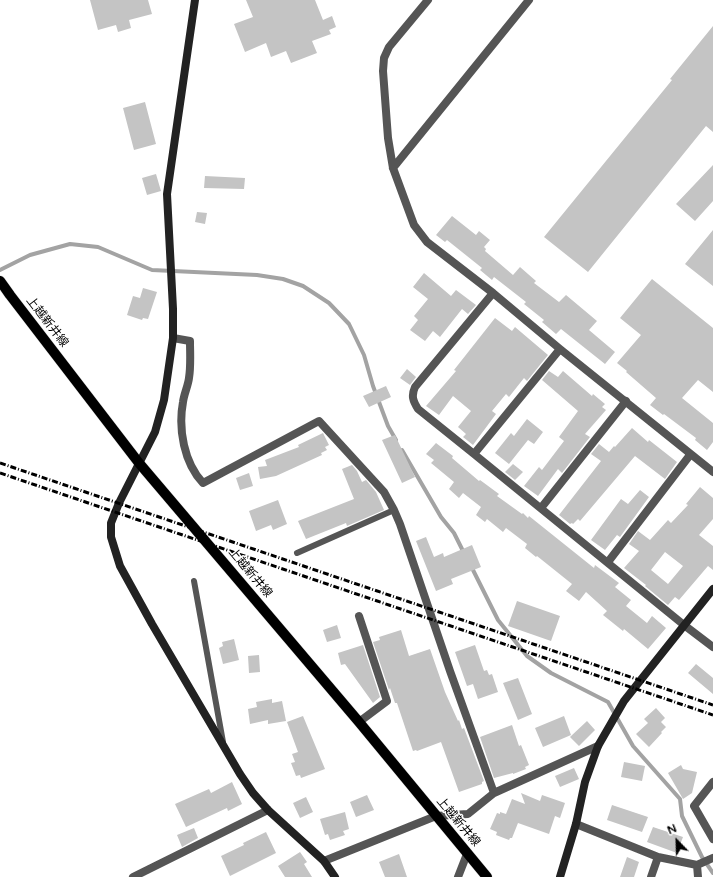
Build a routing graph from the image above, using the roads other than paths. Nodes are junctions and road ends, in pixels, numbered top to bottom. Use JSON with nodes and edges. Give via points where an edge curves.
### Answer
{"nodes":[{"id":1,"x":195,"y":0,"type":"edge"},
{"id":2,"x":428,"y":0,"type":"edge"},
{"id":3,"x":529,"y":0,"type":"edge"},
{"id":4,"x":393,"y":168,"type":"junction"},
{"id":5,"x":0,"y":281,"type":"edge"},
{"id":6,"x":492,"y":293,"type":"junction"},
{"id":7,"x":173,"y":338,"type":"junction"},
{"id":8,"x":560,"y":349,"type":"junction"},
{"id":9,"x":626,"y":401,"type":"junction"},
{"id":10,"x":474,"y":454,"type":"junction"},
{"id":11,"x":690,"y":455,"type":"junction"},
{"id":12,"x":140,"y":463,"type":"junction"},
{"id":13,"x":713,"y":472,"type":"edge"},
{"id":14,"x":541,"y":508,"type":"junction"},
{"id":15,"x":394,"y":510,"type":"junction"},
{"id":16,"x":297,"y":553,"type":"dead end"},
{"id":17,"x":608,"y":562,"type":"junction"},
{"id":18,"x":194,"y":581,"type":"dead end"},
{"id":19,"x":713,"y":589,"type":"edge"},
{"id":20,"x":360,"y":616,"type":"dead end"},
{"id":21,"x":684,"y":625,"type":"junction"},
{"id":22,"x":713,"y":647,"type":"edge"},
{"id":23,"x":359,"y":722,"type":"junction"},
{"id":24,"x":223,"y":746,"type":"junction"},
{"id":25,"x":598,"y":746,"type":"junction"},
{"id":26,"x":713,"y":782,"type":"edge"},
{"id":27,"x":494,"y":793,"type":"junction"},
{"id":28,"x":268,"y":810,"type":"junction"},
{"id":29,"x":436,"y":816,"type":"junction"},
{"id":30,"x":576,"y":824,"type":"junction"},
{"id":31,"x":713,"y":839,"type":"edge"},
{"id":32,"x":467,"y":854,"type":"junction"},
{"id":33,"x":658,"y":857,"type":"junction"},
{"id":34,"x":713,"y":858,"type":"edge"},
{"id":35,"x":324,"y":861,"type":"junction"},
{"id":36,"x":697,"y":865,"type":"junction"},
{"id":37,"x":132,"y":877,"type":"edge"},
{"id":38,"x":335,"y":877,"type":"edge"},
{"id":39,"x":458,"y":877,"type":"edge"},
{"id":40,"x":487,"y":877,"type":"edge"},
{"id":41,"x":560,"y":877,"type":"edge"},
{"id":42,"x":651,"y":877,"type":"edge"},
{"id":43,"x":698,"y":877,"type":"edge"}],
"edges":[{"from":1,"to":7,"type":"street","via":[[167,194]]},
{"from":2,"to":4,"type":"street","via":[[389,47],[384,58],[388,138]]},
{"from":3,"to":4,"type":"street"},
{"from":4,"to":6,"type":"street","via":[[414,225],[427,242]]},
{"from":5,"to":12,"type":"main road","name":"上越新井線"},
{"from":6,"to":8,"type":"street"},
{"from":6,"to":10,"type":"street","via":[[412,393],[418,409]]},
{"from":7,"to":12,"type":"street","via":[[164,400],[155,432]]},
{"from":7,"to":15,"type":"street","via":[[190,341],[189,379],[183,402],[182,427],[190,463],[195,475],[203,483],[319,421],[384,492]]},
{"from":8,"to":9,"type":"street"},
{"from":8,"to":10,"type":"street"},
{"from":9,"to":11,"type":"street"},
{"from":9,"to":14,"type":"street"},
{"from":10,"to":14,"type":"street"},
{"from":11,"to":13,"type":"street"},
{"from":11,"to":17,"type":"street"},
{"from":12,"to":23,"type":"main road","name":"上越新井線"},
{"from":12,"to":24,"type":"street","via":[[111,523],[111,537],[120,566]]},
{"from":14,"to":17,"type":"street"},
{"from":15,"to":16,"type":"lane"},
{"from":15,"to":27,"type":"street"},
{"from":17,"to":21,"type":"street"},
{"from":18,"to":24,"type":"lane"},
{"from":19,"to":21,"type":"street"},
{"from":20,"to":23,"type":"street","via":[[387,701]]},
{"from":21,"to":22,"type":"street"},
{"from":21,"to":25,"type":"street","via":[[624,701]]},
{"from":23,"to":29,"type":"main road","name":"上越新井線"},
{"from":24,"to":28,"type":"street"},
{"from":25,"to":27,"type":"street"},
{"from":25,"to":30,"type":"street","via":[[585,782]]},
{"from":26,"to":31,"type":"street","via":[[694,806]]},
{"from":27,"to":29,"type":"street","via":[[468,814]]},
{"from":28,"to":35,"type":"street"},
{"from":28,"to":37,"type":"street"},
{"from":29,"to":32,"type":"main road","name":"上越新井線"},
{"from":29,"to":35,"type":"street"},
{"from":30,"to":33,"type":"street"},
{"from":30,"to":41,"type":"street"},
{"from":32,"to":39,"type":"street"},
{"from":32,"to":40,"type":"main road","name":"上越新井線"},
{"from":33,"to":36,"type":"street"},
{"from":33,"to":42,"type":"street"},
{"from":34,"to":36,"type":"street"},
{"from":35,"to":38,"type":"street"},
{"from":36,"to":43,"type":"street"}]}
